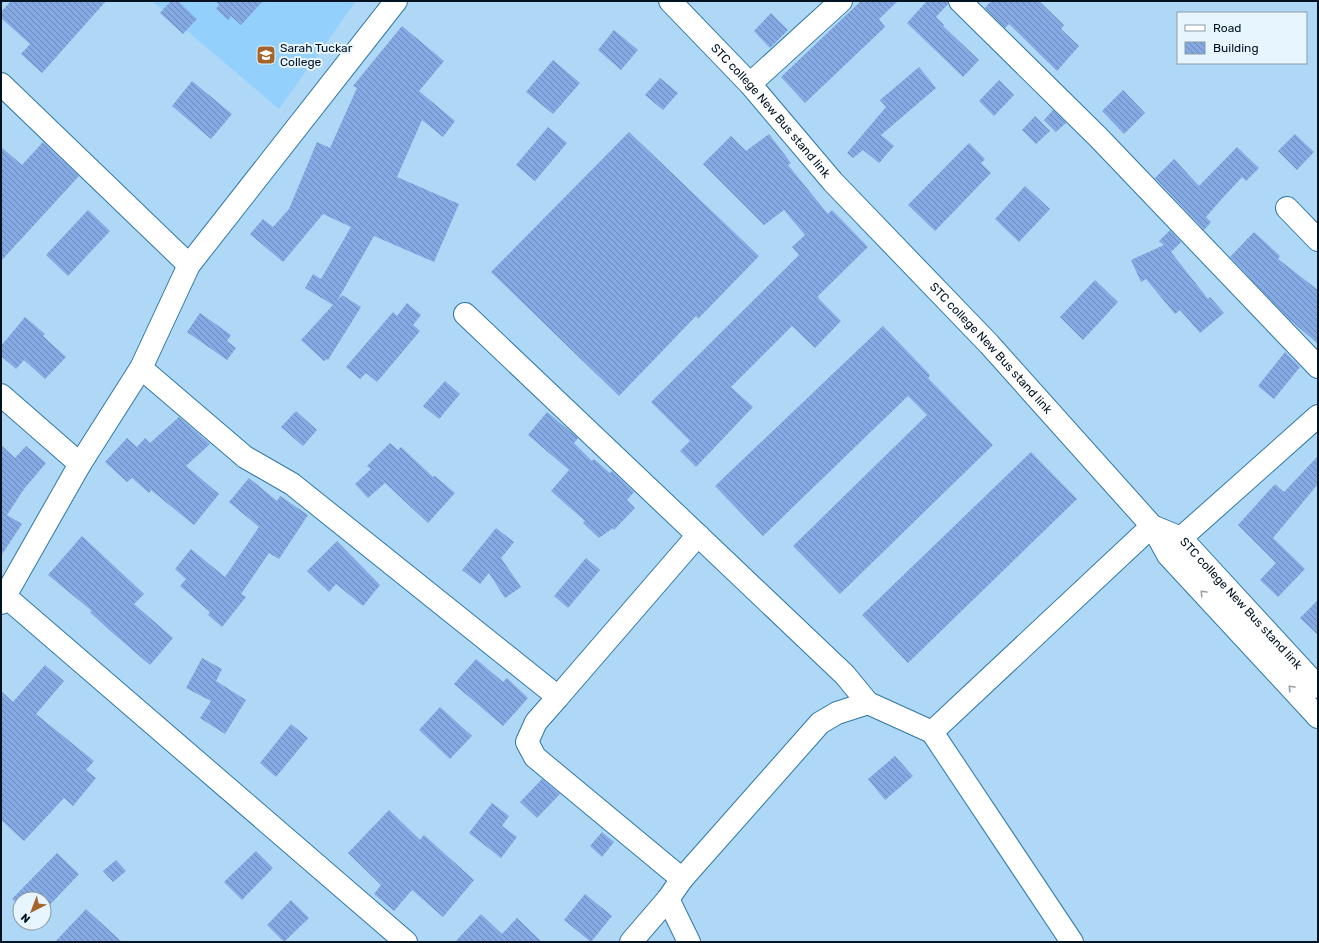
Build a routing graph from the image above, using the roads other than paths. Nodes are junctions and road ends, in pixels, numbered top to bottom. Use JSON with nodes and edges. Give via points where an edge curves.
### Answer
{"nodes":[{"id":1,"x":396,"y":1,"type":"edge"},
{"id":2,"x":670,"y":1,"type":"edge"},
{"id":3,"x":841,"y":1,"type":"edge"},
{"id":4,"x":960,"y":1,"type":"edge"},
{"id":5,"x":1,"y":84,"type":"edge"},
{"id":6,"x":750,"y":84,"type":"junction"},
{"id":7,"x":1287,"y":208,"type":"dead end"},
{"id":8,"x":1318,"y":240,"type":"edge"},
{"id":9,"x":189,"y":265,"type":"junction"},
{"id":10,"x":465,"y":314,"type":"dead end"},
{"id":11,"x":141,"y":368,"type":"junction"},
{"id":12,"x":1318,"y":368,"type":"edge"},
{"id":13,"x":1,"y":395,"type":"edge"},
{"id":14,"x":1318,"y":416,"type":"edge"},
{"id":15,"x":80,"y":464,"type":"junction"},
{"id":16,"x":1152,"y":526,"type":"junction"},
{"id":17,"x":698,"y":534,"type":"junction"},
{"id":18,"x":1181,"y":538,"type":"junction"},
{"id":19,"x":3,"y":600,"type":"edge"},
{"id":20,"x":1318,"y":687,"type":"edge"},
{"id":21,"x":558,"y":697,"type":"junction"},
{"id":22,"x":868,"y":703,"type":"junction"},
{"id":23,"x":1318,"y":717,"type":"edge"},
{"id":24,"x":932,"y":732,"type":"junction"},
{"id":25,"x":682,"y":879,"type":"junction"},
{"id":26,"x":668,"y":899,"type":"junction"},
{"id":27,"x":406,"y":942,"type":"edge"},
{"id":28,"x":631,"y":942,"type":"edge"},
{"id":29,"x":689,"y":942,"type":"edge"},
{"id":30,"x":1072,"y":942,"type":"edge"}],
"edges":[{"from":1,"to":9,"type":"street"},
{"from":2,"to":6,"type":"street","name":"STC college New Bus stand link"},
{"from":3,"to":6,"type":"street"},
{"from":4,"to":12,"type":"street","via":[[1099,138]]},
{"from":5,"to":9,"type":"street"},
{"from":6,"to":16,"type":"street","name":"STC college New Bus stand link","via":[[833,182],[989,344]]},
{"from":7,"to":8,"type":"street"},
{"from":9,"to":11,"type":"street"},
{"from":10,"to":17,"type":"street"},
{"from":11,"to":15,"type":"street"},
{"from":11,"to":21,"type":"street","via":[[245,458],[292,484]]},
{"from":13,"to":15,"type":"street"},
{"from":14,"to":18,"type":"street"},
{"from":15,"to":19,"type":"street"},
{"from":16,"to":18,"type":"street","name":"STC college New Bus stand link"},
{"from":23,"to":16,"type":"street","one_way":true,"via":[[1168,555]]},
{"from":16,"to":24,"type":"street"},
{"from":17,"to":21,"type":"street"},
{"from":17,"to":22,"type":"street","via":[[845,675]]},
{"from":18,"to":20,"type":"street","name":"STC college New Bus stand link"},
{"from":19,"to":27,"type":"street"},
{"from":21,"to":25,"type":"street","via":[[536,722],[527,742],[535,757]]},
{"from":22,"to":24,"type":"street"},
{"from":22,"to":25,"type":"street","via":[[837,713],[820,723]]},
{"from":24,"to":30,"type":"street"},
{"from":25,"to":26,"type":"street"},
{"from":26,"to":28,"type":"street"},
{"from":26,"to":29,"type":"street"}]}
